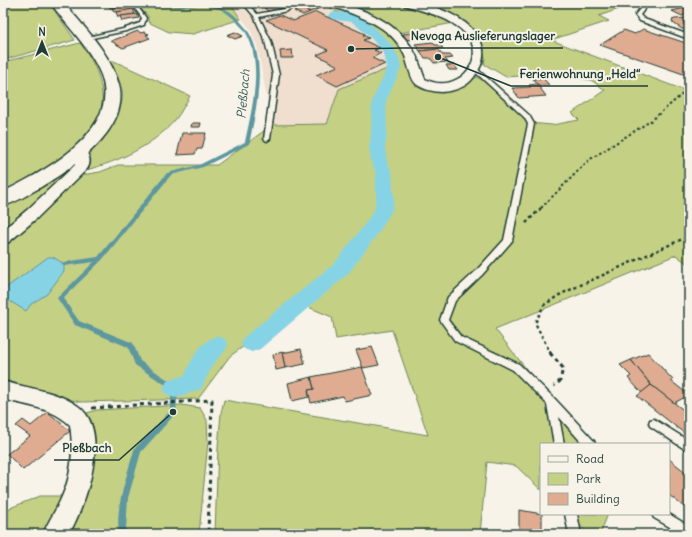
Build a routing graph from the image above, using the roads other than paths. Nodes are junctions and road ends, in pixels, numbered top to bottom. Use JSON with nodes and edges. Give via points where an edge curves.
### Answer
{"nodes":[{"id":1,"x":57,"y":3,"type":"edge"},
{"id":2,"x":133,"y":3,"type":"edge"},
{"id":3,"x":245,"y":3,"type":"edge"},
{"id":4,"x":298,"y":3,"type":"edge"},
{"id":5,"x":332,"y":3,"type":"edge"},
{"id":6,"x":407,"y":3,"type":"edge"},
{"id":7,"x":648,"y":3,"type":"edge"},
{"id":8,"x":256,"y":16,"type":"junction"},
{"id":9,"x":689,"y":37,"type":"edge"},
{"id":10,"x":85,"y":40,"type":"junction"},
{"id":11,"x":476,"y":70,"type":"junction"},
{"id":12,"x":267,"y":139,"type":"dead end"},
{"id":13,"x":79,"y":152,"type":"junction"},
{"id":14,"x":3,"y":200,"type":"edge"},
{"id":15,"x":3,"y":238,"type":"edge"},
{"id":16,"x":3,"y":390,"type":"edge"},
{"id":17,"x":552,"y":402,"type":"junction"},
{"id":18,"x":654,"y":423,"type":"dead end"},
{"id":19,"x":559,"y":443,"type":"edge"},
{"id":20,"x":589,"y":443,"type":"edge"},
{"id":21,"x":689,"y":447,"type":"edge"},
{"id":22,"x":571,"y":515,"type":"edge"},
{"id":23,"x":660,"y":515,"type":"edge"},
{"id":24,"x":689,"y":532,"type":"edge"},
{"id":25,"x":55,"y":534,"type":"edge"},
{"id":26,"x":575,"y":534,"type":"edge"}],
"edges":[{"from":1,"to":10,"type":"main road"},
{"from":2,"to":10,"type":"lane","via":[[144,18],[142,24]]},
{"from":3,"to":8,"type":"lane"},
{"from":4,"to":8,"type":"lane","via":[[285,10]]},
{"from":5,"to":11,"type":"street","via":[[386,26],[398,36],[407,48],[420,81],[430,87],[444,88],[457,85]]},
{"from":6,"to":11,"type":"street","via":[[456,21],[473,36],[478,46]]},
{"from":7,"to":9,"type":"lane","via":[[637,15],[642,20]]},
{"from":8,"to":12,"type":"lane","via":[[268,41],[276,75]]},
{"from":10,"to":13,"type":"main road","via":[[109,77],[113,103],[102,128]]},
{"from":11,"to":17,"type":"lane","via":[[527,116],[531,124],[508,241],[451,299],[444,320],[458,339],[516,367]]},
{"from":13,"to":14,"type":"main road"},
{"from":13,"to":15,"type":"street","via":[[82,156],[82,166]]},
{"from":16,"to":25,"type":"street","via":[[53,403],[68,410],[80,421],[83,458],[78,484],[67,514]]},
{"from":17,"to":19,"type":"lane"},
{"from":17,"to":20,"type":"lane"},
{"from":18,"to":21,"type":"lane"},
{"from":22,"to":26,"type":"lane"},
{"from":23,"to":24,"type":"lane"}]}
